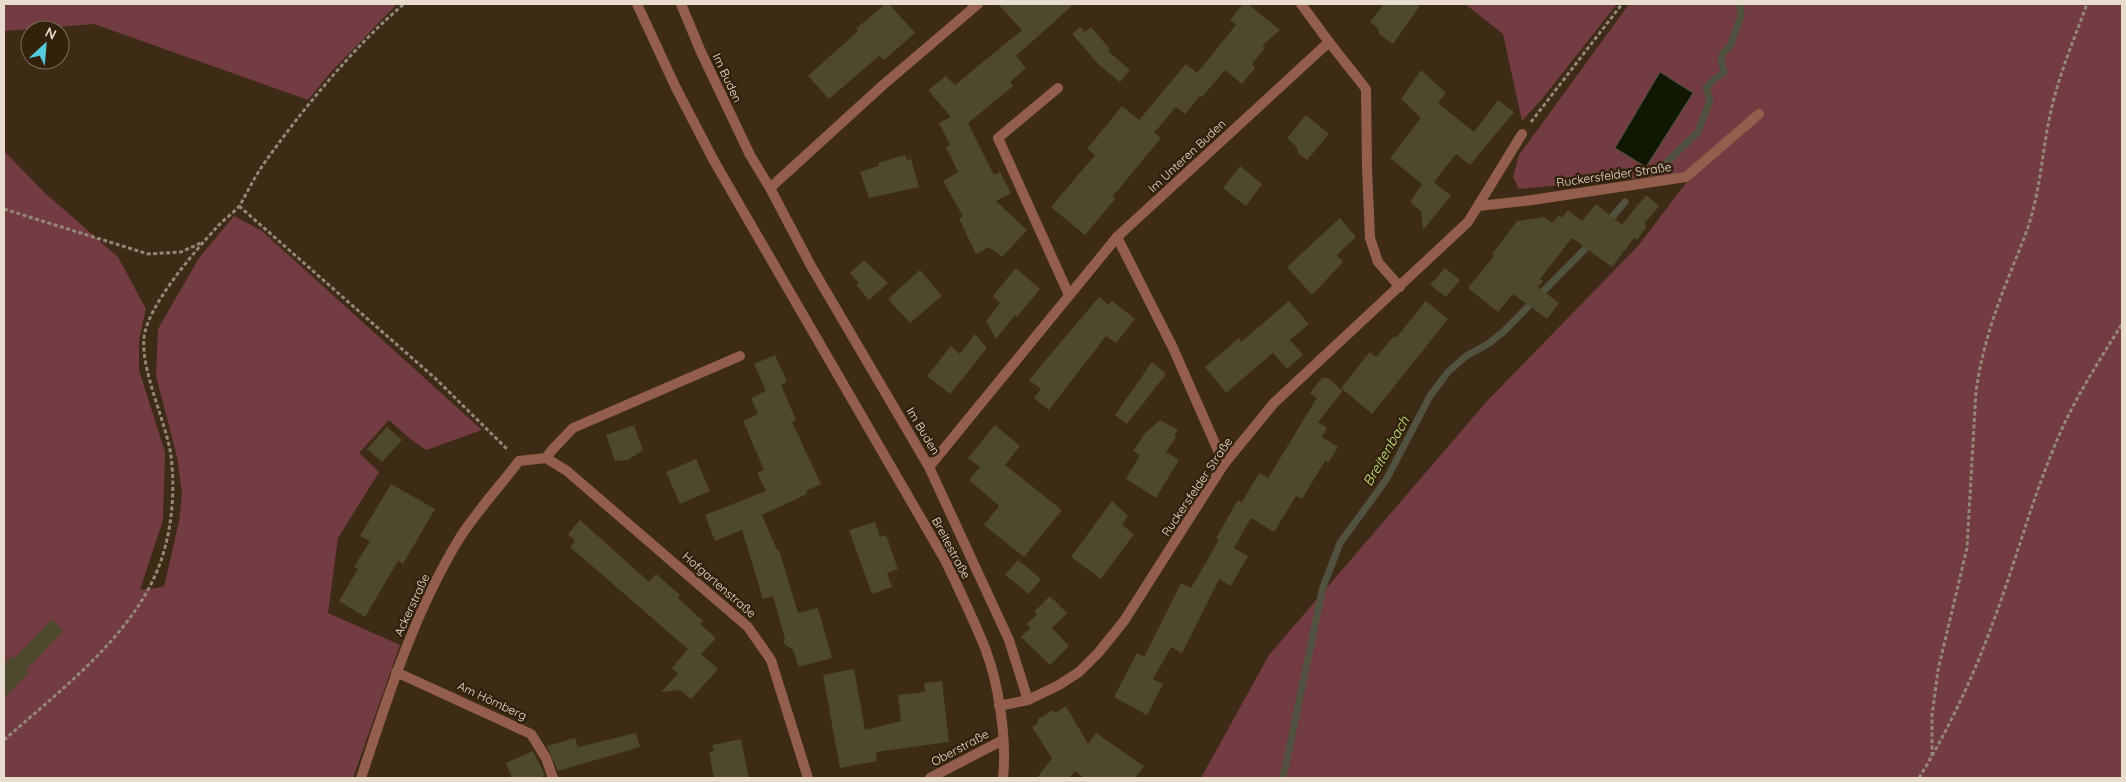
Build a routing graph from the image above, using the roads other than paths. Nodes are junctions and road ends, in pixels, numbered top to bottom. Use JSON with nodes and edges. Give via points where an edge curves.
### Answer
{"nodes":[{"id":1,"x":637,"y":4,"type":"edge"},
{"id":2,"x":681,"y":4,"type":"edge"},
{"id":3,"x":978,"y":4,"type":"edge"},
{"id":4,"x":1301,"y":4,"type":"edge"},
{"id":5,"x":1329,"y":42,"type":"junction"},
{"id":6,"x":1058,"y":88,"type":"dead end"},
{"id":7,"x":1759,"y":114,"type":"dead end"},
{"id":8,"x":1522,"y":134,"type":"road end"},
{"id":9,"x":770,"y":188,"type":"junction"},
{"id":10,"x":1479,"y":206,"type":"junction"},
{"id":11,"x":1117,"y":237,"type":"junction"},
{"id":12,"x":1400,"y":287,"type":"junction"},
{"id":13,"x":1069,"y":295,"type":"junction"},
{"id":14,"x":740,"y":356,"type":"dead end"},
{"id":15,"x":546,"y":458,"type":"junction"},
{"id":16,"x":1224,"y":464,"type":"junction"},
{"id":17,"x":929,"y":467,"type":"junction"},
{"id":18,"x":396,"y":672,"type":"junction"},
{"id":19,"x":1028,"y":700,"type":"junction"},
{"id":20,"x":999,"y":706,"type":"junction"},
{"id":21,"x":1003,"y":740,"type":"junction"},
{"id":22,"x":362,"y":778,"type":"edge"},
{"id":23,"x":552,"y":778,"type":"edge"},
{"id":24,"x":808,"y":778,"type":"edge"},
{"id":25,"x":930,"y":778,"type":"edge"},
{"id":26,"x":1003,"y":778,"type":"edge"}],
"edges":[{"from":1,"to":20,"type":"street","name":"Breitestraße","via":[[714,162],[945,560],[986,650]]},
{"from":2,"to":9,"type":"street","name":"Im Buden","via":[[750,155]]},
{"from":3,"to":9,"type":"street"},
{"from":4,"to":5,"type":"street"},
{"from":5,"to":11,"type":"street","name":"Im Unteren Buden"},
{"from":5,"to":12,"type":"street","via":[[1366,89],[1370,238],[1378,262]]},
{"from":6,"to":13,"type":"street","via":[[998,138]]},
{"from":7,"to":10,"type":"street","name":"Ruckersfelder Straße","via":[[1686,177]]},
{"from":8,"to":10,"type":"street","name":"Ruckersfelder Straße"},
{"from":9,"to":17,"type":"street","name":"Im Buden","via":[[810,266]]},
{"from":10,"to":12,"type":"street","name":"Ruckersfelder Straße","via":[[1468,222]]},
{"from":11,"to":13,"type":"street","name":"Im Unteren Buden"},
{"from":11,"to":16,"type":"street","via":[[1173,348]]},
{"from":12,"to":16,"type":"street","name":"Ruckersfelder Straße","via":[[1274,403]]},
{"from":13,"to":17,"type":"street","name":"Im Unteren Buden"},
{"from":14,"to":15,"type":"street","via":[[573,428]]},
{"from":15,"to":18,"type":"street","name":"Ackerstraße","via":[[519,461],[459,538],[427,600]]},
{"from":15,"to":24,"type":"street","name":"Hofgartenstraße","via":[[567,471],[748,627],[771,660]]},
{"from":16,"to":19,"type":"street","name":"Ruckersfelder Straße","via":[[1124,621],[1100,652],[1079,672]]},
{"from":17,"to":19,"type":"street","name":"Im Buden","via":[[1009,640]]},
{"from":18,"to":22,"type":"street","name":"Ackerstraße"},
{"from":18,"to":23,"type":"street","name":"Am Hömberg","via":[[532,734],[546,758]]},
{"from":19,"to":20,"type":"street","name":"Ruckersfelder Straße"},
{"from":20,"to":21,"type":"street","name":"Breitestraße"},
{"from":21,"to":25,"type":"street","name":"Oberstraße"},
{"from":21,"to":26,"type":"street","name":"Breitestraße"}]}
